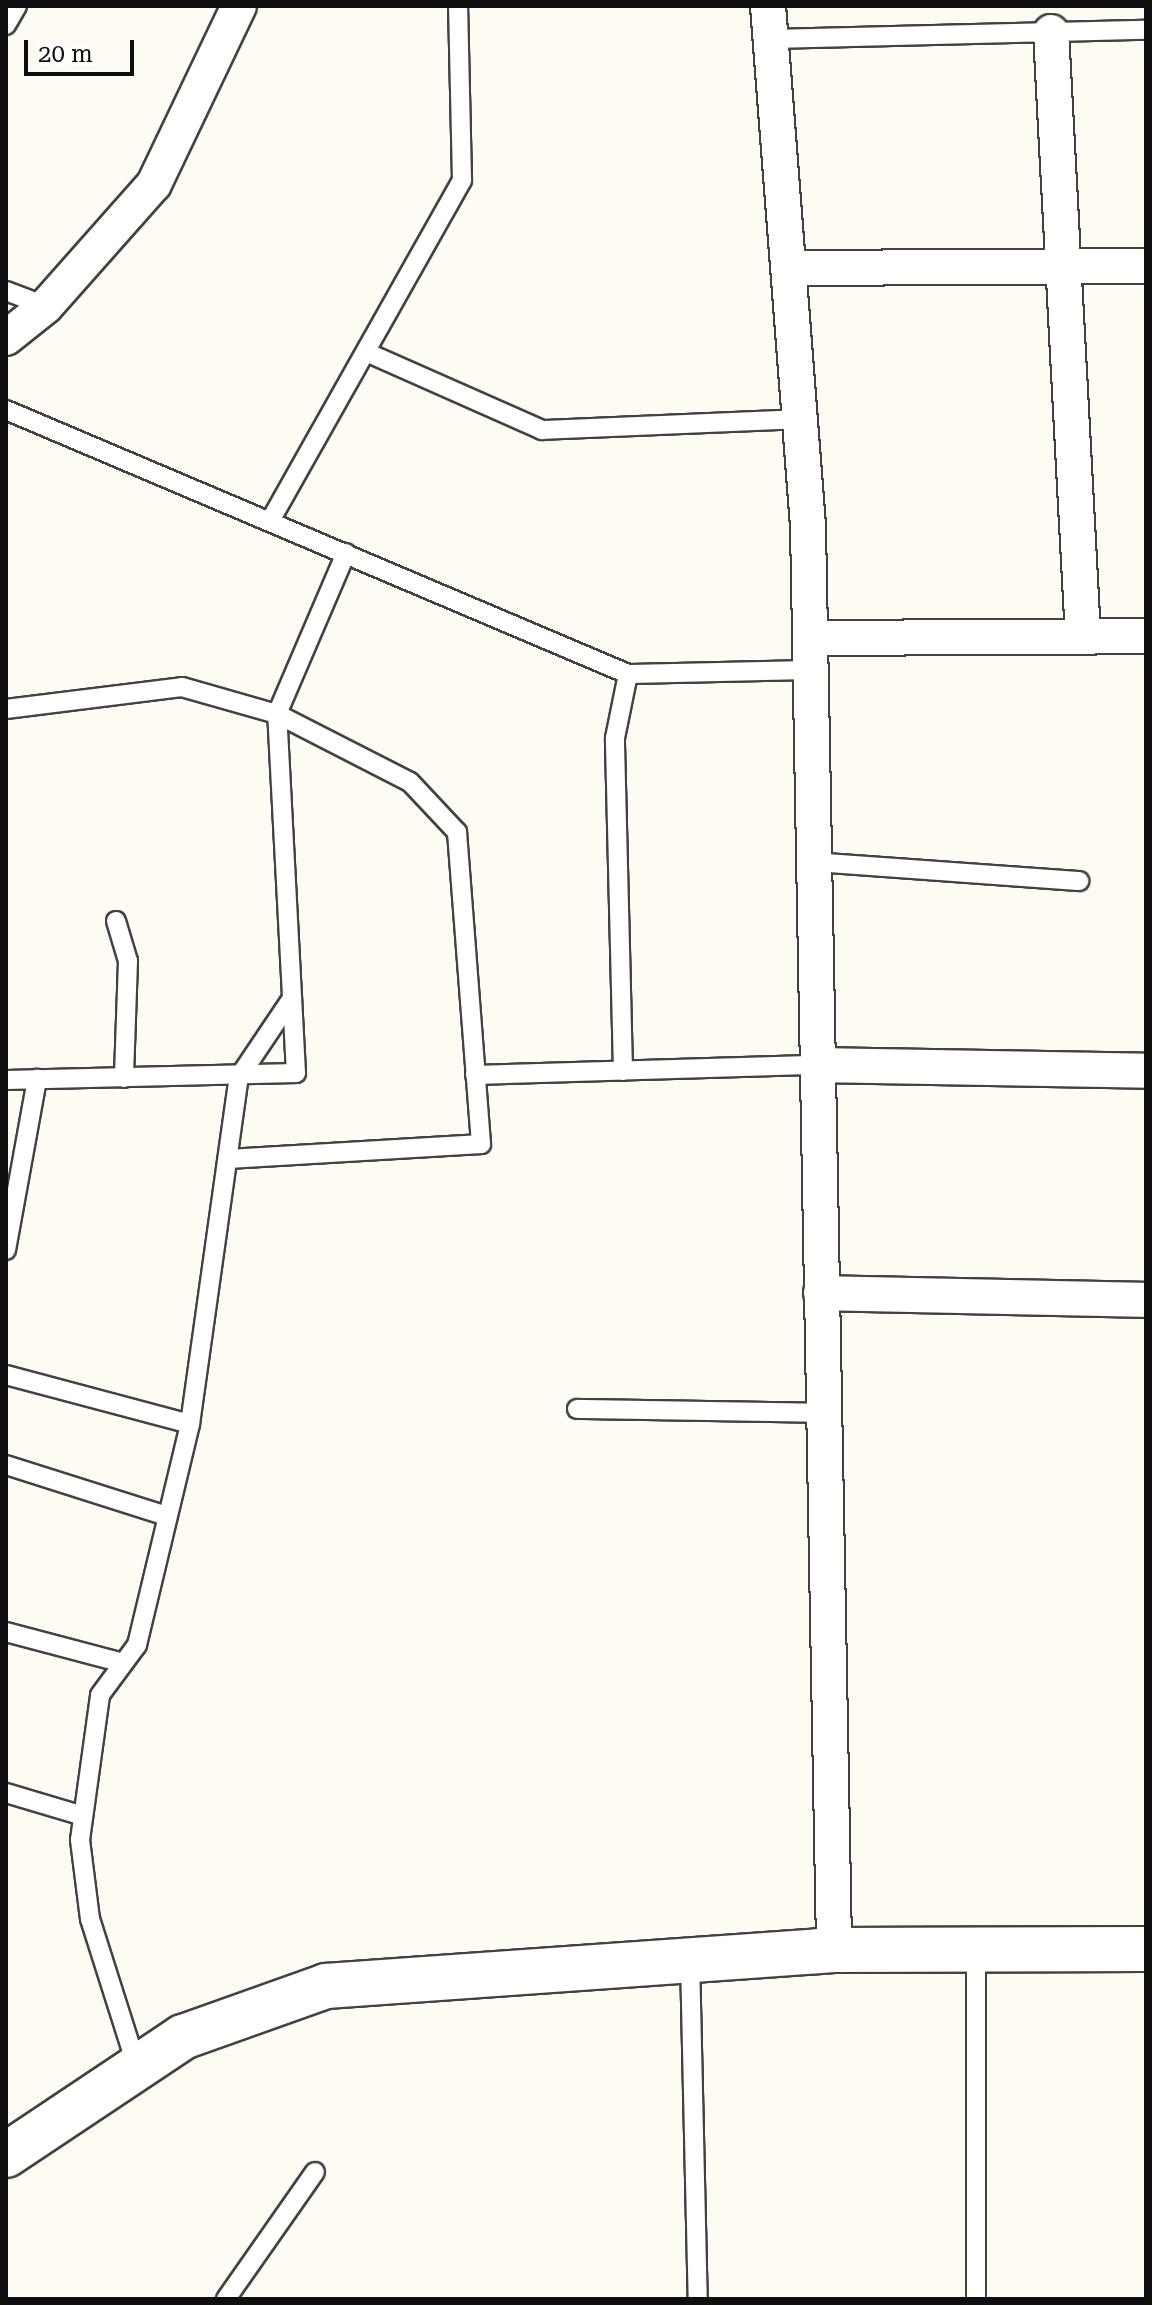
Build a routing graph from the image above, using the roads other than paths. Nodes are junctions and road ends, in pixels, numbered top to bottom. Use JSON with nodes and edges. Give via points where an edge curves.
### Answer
{"nodes":[{"id":1,"x":17,"y":6,"type":"edge"},
{"id":2,"x":239,"y":6,"type":"edge"},
{"id":3,"x":458,"y":6,"type":"edge"},
{"id":4,"x":769,"y":22,"type":"edge"},
{"id":5,"x":6,"y":25,"type":"edge"},
{"id":6,"x":1146,"y":30,"type":"edge"},
{"id":7,"x":1051,"y":32,"type":"junction"},
{"id":8,"x":1146,"y":266,"type":"edge"},
{"id":9,"x":789,"y":268,"type":"junction"},
{"id":10,"x":1064,"y":271,"type":"junction"},
{"id":11,"x":6,"y":291,"type":"edge"},
{"id":12,"x":46,"y":306,"type":"junction"},
{"id":13,"x":6,"y":338,"type":"edge"},
{"id":14,"x":366,"y":352,"type":"junction"},
{"id":15,"x":6,"y":410,"type":"edge"},
{"id":16,"x":800,"y":419,"type":"junction"},
{"id":17,"x":270,"y":521,"type":"junction"},
{"id":18,"x":346,"y":553,"type":"junction"},
{"id":19,"x":1083,"y":636,"type":"junction"},
{"id":20,"x":1146,"y":636,"type":"edge"},
{"id":21,"x":810,"y":654,"type":"junction"},
{"id":22,"x":628,"y":674,"type":"junction"},
{"id":23,"x":6,"y":709,"type":"edge"},
{"id":24,"x":277,"y":714,"type":"junction"},
{"id":25,"x":814,"y":862,"type":"junction"},
{"id":26,"x":1079,"y":881,"type":"dead end"},
{"id":27,"x":116,"y":921,"type":"dead end"},
{"id":28,"x":292,"y":998,"type":"junction"},
{"id":29,"x":818,"y":1065,"type":"junction"},
{"id":30,"x":623,"y":1071,"type":"junction"},
{"id":31,"x":1146,"y":1071,"type":"edge"},
{"id":32,"x":475,"y":1075,"type":"junction"},
{"id":33,"x":239,"y":1077,"type":"junction"},
{"id":34,"x":124,"y":1078,"type":"junction"},
{"id":35,"x":37,"y":1079,"type":"junction"},
{"id":36,"x":6,"y":1080,"type":"edge"},
{"id":37,"x":228,"y":1159,"type":"junction"},
{"id":38,"x":6,"y":1250,"type":"edge"},
{"id":39,"x":821,"y":1293,"type":"junction"},
{"id":40,"x":1146,"y":1300,"type":"edge"},
{"id":41,"x":6,"y":1375,"type":"edge"},
{"id":42,"x":577,"y":1409,"type":"dead end"},
{"id":43,"x":824,"y":1413,"type":"junction"},
{"id":44,"x":190,"y":1424,"type":"junction"},
{"id":45,"x":6,"y":1465,"type":"edge"},
{"id":46,"x":167,"y":1516,"type":"junction"},
{"id":47,"x":6,"y":1632,"type":"edge"},
{"id":48,"x":123,"y":1663,"type":"junction"},
{"id":49,"x":6,"y":1793,"type":"edge"},
{"id":50,"x":83,"y":1816,"type":"junction"},
{"id":51,"x":976,"y":1948,"type":"junction"},
{"id":52,"x":1146,"y":1949,"type":"edge"},
{"id":53,"x":834,"y":1950,"type":"junction"},
{"id":54,"x":690,"y":1959,"type":"junction"},
{"id":55,"x":137,"y":2067,"type":"junction"},
{"id":56,"x":6,"y":2155,"type":"edge"},
{"id":57,"x":315,"y":2172,"type":"dead end"},
{"id":58,"x":226,"y":2299,"type":"edge"},
{"id":59,"x":698,"y":2299,"type":"edge"},
{"id":60,"x":976,"y":2299,"type":"edge"}],
"edges":[{"from":1,"to":5,"type":"lane"},
{"from":2,"to":12,"type":"street","via":[[154,184]]},
{"from":3,"to":14,"type":"lane","via":[[462,180]]},
{"from":4,"to":7,"type":"lane"},
{"from":4,"to":9,"type":"street"},
{"from":6,"to":7,"type":"lane"},
{"from":7,"to":10,"type":"street"},
{"from":8,"to":10,"type":"street"},
{"from":9,"to":10,"type":"street"},
{"from":9,"to":16,"type":"street"},
{"from":10,"to":19,"type":"street"},
{"from":11,"to":12,"type":"lane"},
{"from":12,"to":13,"type":"street"},
{"from":14,"to":16,"type":"lane","via":[[542,430]]},
{"from":14,"to":17,"type":"lane"},
{"from":15,"to":17,"type":"lane"},
{"from":16,"to":21,"type":"street"},
{"from":17,"to":18,"type":"lane"},
{"from":18,"to":22,"type":"lane"},
{"from":18,"to":24,"type":"lane"},
{"from":19,"to":20,"type":"street"},
{"from":19,"to":21,"type":"street"},
{"from":21,"to":22,"type":"lane"},
{"from":21,"to":25,"type":"street"},
{"from":22,"to":30,"type":"lane","via":[[615,738]]},
{"from":23,"to":24,"type":"lane","via":[[182,687]]},
{"from":24,"to":28,"type":"lane"},
{"from":24,"to":32,"type":"lane","via":[[410,782],[457,832]]},
{"from":25,"to":26,"type":"lane"},
{"from":25,"to":29,"type":"street"},
{"from":27,"to":34,"type":"lane","via":[[128,961]]},
{"from":28,"to":33,"type":"lane"},
{"from":28,"to":33,"type":"lane","via":[[296,1073]]},
{"from":29,"to":30,"type":"lane"},
{"from":29,"to":31,"type":"street"},
{"from":29,"to":39,"type":"street"},
{"from":30,"to":32,"type":"lane"},
{"from":32,"to":37,"type":"lane","via":[[481,1144]]},
{"from":33,"to":34,"type":"lane"},
{"from":33,"to":37,"type":"lane"},
{"from":34,"to":35,"type":"lane"},
{"from":35,"to":36,"type":"lane"},
{"from":35,"to":38,"type":"lane"},
{"from":37,"to":44,"type":"lane"},
{"from":39,"to":40,"type":"street"},
{"from":39,"to":43,"type":"street"},
{"from":41,"to":44,"type":"lane"},
{"from":42,"to":43,"type":"lane"},
{"from":43,"to":53,"type":"street"},
{"from":44,"to":46,"type":"lane"},
{"from":45,"to":46,"type":"lane"},
{"from":46,"to":48,"type":"lane","via":[[137,1645]]},
{"from":47,"to":48,"type":"lane"},
{"from":48,"to":50,"type":"lane","via":[[100,1695]]},
{"from":49,"to":50,"type":"lane"},
{"from":50,"to":55,"type":"lane","via":[[90,1919]]},
{"from":51,"to":52,"type":"street"},
{"from":51,"to":53,"type":"street"},
{"from":51,"to":60,"type":"lane"},
{"from":53,"to":54,"type":"street"},
{"from":54,"to":55,"type":"street","via":[[326,1986],[183,2037]]},
{"from":54,"to":59,"type":"lane"},
{"from":55,"to":56,"type":"street"},
{"from":57,"to":58,"type":"lane"}]}
